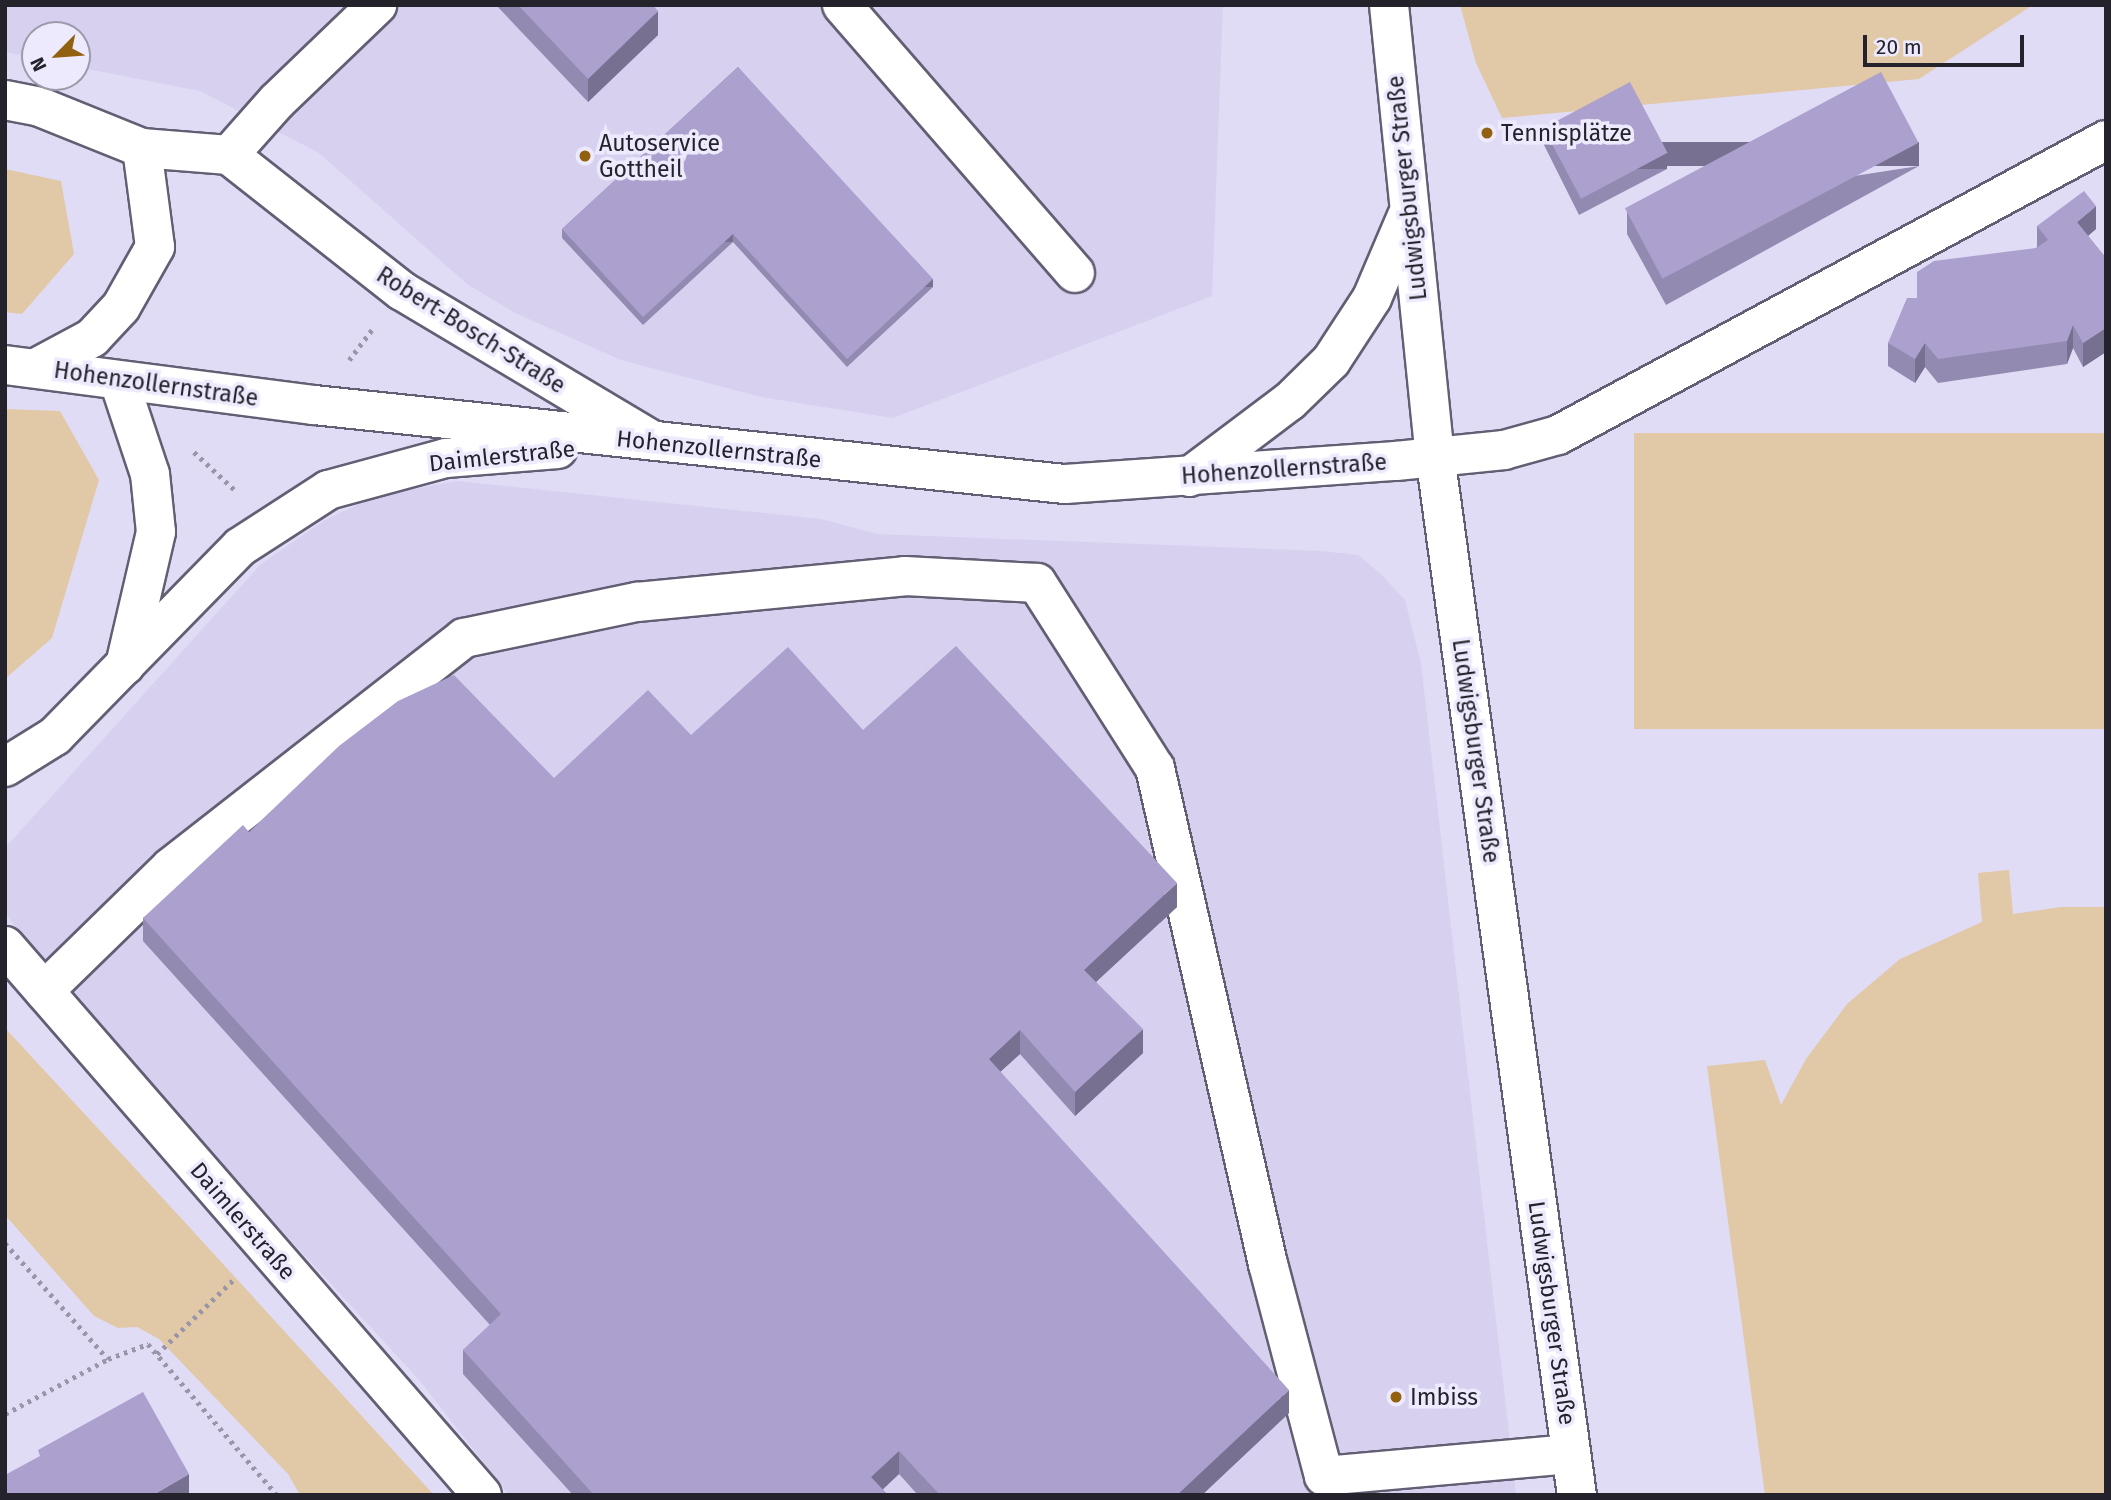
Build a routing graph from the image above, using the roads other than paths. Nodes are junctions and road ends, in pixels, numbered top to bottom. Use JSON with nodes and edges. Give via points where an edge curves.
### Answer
{"nodes":[{"id":1,"x":377,"y":5,"type":"edge"},
{"id":2,"x":842,"y":5,"type":"edge"},
{"id":3,"x":1389,"y":5,"type":"edge"},
{"id":4,"x":5,"y":100,"type":"edge"},
{"id":5,"x":2106,"y":140,"type":"edge"},
{"id":6,"x":142,"y":148,"type":"junction"},
{"id":7,"x":229,"y":155,"type":"junction"},
{"id":8,"x":1408,"y":213,"type":"junction"},
{"id":9,"x":1075,"y":273,"type":"dead end"},
{"id":10,"x":21,"y":366,"type":"edge"},
{"id":11,"x":119,"y":382,"type":"junction"},
{"id":12,"x":655,"y":442,"type":"junction"},
{"id":13,"x":1435,"y":455,"type":"junction"},
{"id":14,"x":1189,"y":477,"type":"junction"},
{"id":15,"x":125,"y":666,"type":"junction"},
{"id":16,"x":5,"y":767,"type":"edge"},
{"id":17,"x":5,"y":946,"type":"edge"},
{"id":18,"x":44,"y":991,"type":"junction"},
{"id":19,"x":1571,"y":1454,"type":"junction"},
{"id":20,"x":1317,"y":1485,"type":"edge"},
{"id":21,"x":482,"y":1495,"type":"edge"},
{"id":22,"x":1577,"y":1495,"type":"edge"}],
"edges":[{"from":1,"to":7,"type":"street","via":[[277,100]]},
{"from":2,"to":9,"type":"street"},
{"from":3,"to":8,"type":"street","name":"Ludwigsburger Straße"},
{"from":4,"to":6,"type":"street","via":[[40,107]]},
{"from":5,"to":13,"type":"street","name":"Hohenzollernstraße","via":[[1558,435],[1504,450]]},
{"from":6,"to":7,"type":"street"},
{"from":6,"to":10,"type":"street","via":[[155,247],[121,307],[92,338]]},
{"from":7,"to":12,"type":"street","name":"Robert-Bosch-Straße","via":[[402,291]]},
{"from":8,"to":13,"type":"street","name":"Ludwigsburger Straße"},
{"from":8,"to":14,"type":"street","via":[[1372,298],[1331,361],[1290,401]]},
{"from":10,"to":11,"type":"street","name":"Hohenzollernstraße"},
{"from":11,"to":12,"type":"street","name":"Hohenzollernstraße"},
{"from":11,"to":15,"type":"street","via":[[150,474],[156,532]]},
{"from":12,"to":14,"type":"street","name":"Hohenzollernstraße","via":[[1065,484]]},
{"from":12,"to":15,"type":"street","name":"Daimlerstraße","via":[[446,458],[328,490],[240,547]]},
{"from":13,"to":14,"type":"street","name":"Hohenzollernstraße"},
{"from":13,"to":19,"type":"street","name":"Ludwigsburger Straße"},
{"from":15,"to":16,"type":"street","name":"Daimlerstraße","via":[[55,736]]},
{"from":17,"to":18,"type":"street","name":"Daimlerstraße"},
{"from":18,"to":20,"type":"street","via":[[171,867],[464,638],[637,602],[905,576],[1037,583],[1155,768]]},
{"from":18,"to":21,"type":"street","name":"Daimlerstraße"},
{"from":19,"to":20,"type":"street"},
{"from":19,"to":22,"type":"street","name":"Ludwigsburger Straße"}]}
